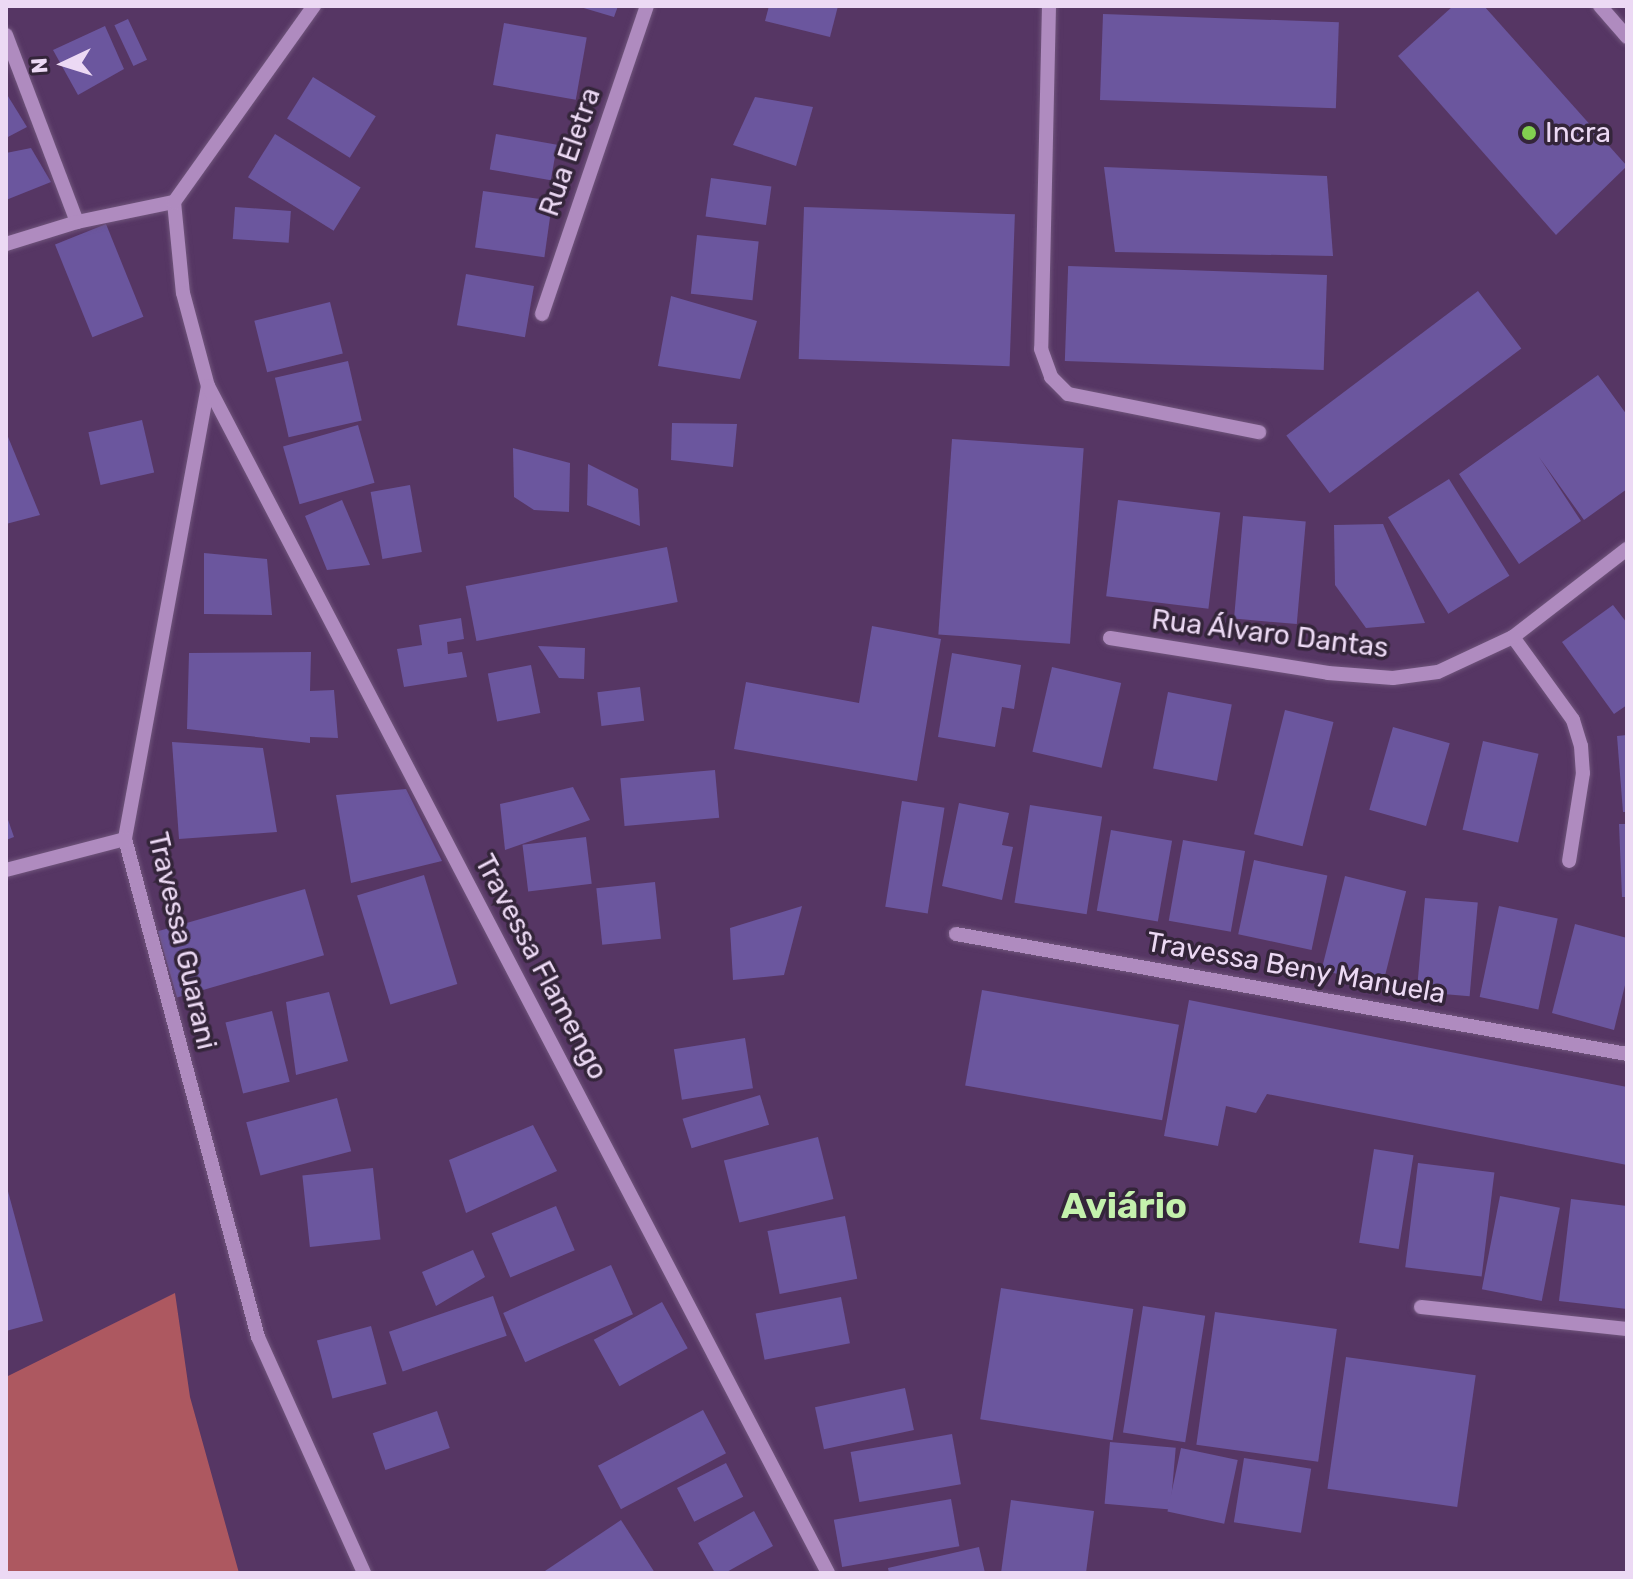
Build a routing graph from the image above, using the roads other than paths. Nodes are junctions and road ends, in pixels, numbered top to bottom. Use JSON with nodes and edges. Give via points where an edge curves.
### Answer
{"nodes":[{"id":1,"x":314,"y":6,"type":"edge"},
{"id":2,"x":647,"y":6,"type":"edge"},
{"id":3,"x":1049,"y":6,"type":"edge"},
{"id":4,"x":1600,"y":6,"type":"edge"},
{"id":5,"x":6,"y":35,"type":"edge"},
{"id":6,"x":1627,"y":37,"type":"edge"},
{"id":7,"x":174,"y":202,"type":"junction"},
{"id":8,"x":77,"y":222,"type":"junction"},
{"id":9,"x":6,"y":244,"type":"edge"},
{"id":10,"x":542,"y":314,"type":"dead end"},
{"id":11,"x":208,"y":386,"type":"junction"},
{"id":12,"x":1259,"y":432,"type":"dead end"},
{"id":13,"x":1627,"y":549,"type":"edge"},
{"id":14,"x":1513,"y":637,"type":"junction"},
{"id":15,"x":1110,"y":638,"type":"dead end"},
{"id":16,"x":125,"y":839,"type":"junction"},
{"id":17,"x":1569,"y":861,"type":"dead end"},
{"id":18,"x":6,"y":870,"type":"edge"},
{"id":19,"x":956,"y":934,"type":"dead end"},
{"id":20,"x":1627,"y":1054,"type":"edge"},
{"id":21,"x":1421,"y":1307,"type":"dead end"},
{"id":22,"x":1627,"y":1329,"type":"edge"},
{"id":23,"x":364,"y":1573,"type":"edge"},
{"id":24,"x":828,"y":1573,"type":"edge"}],
"edges":[{"from":1,"to":7,"type":"street"},
{"from":2,"to":10,"type":"street","name":"Rua Eletra"},
{"from":3,"to":12,"type":"street","via":[[1041,349],[1051,377],[1068,394]]},
{"from":4,"to":6,"type":"street"},
{"from":5,"to":8,"type":"street"},
{"from":7,"to":8,"type":"street"},
{"from":7,"to":11,"type":"street","name":"Travessa Guarani","via":[[183,293]]},
{"from":8,"to":9,"type":"street"},
{"from":11,"to":16,"type":"street","name":"Travessa Guarani"},
{"from":11,"to":24,"type":"street","name":"Travessa Flamengo"},
{"from":13,"to":14,"type":"street","name":"Rua Álvaro Dantas"},
{"from":14,"to":15,"type":"street","name":"Rua Álvaro Dantas","via":[[1438,672],[1393,678],[1328,673]]},
{"from":14,"to":17,"type":"street","via":[[1573,720],[1581,746],[1583,773]]},
{"from":16,"to":18,"type":"street"},
{"from":16,"to":23,"type":"street","name":"Travessa Guarani","via":[[258,1337]]},
{"from":19,"to":20,"type":"street","name":"Travessa Beny Manuela"},
{"from":21,"to":22,"type":"street"}]}
